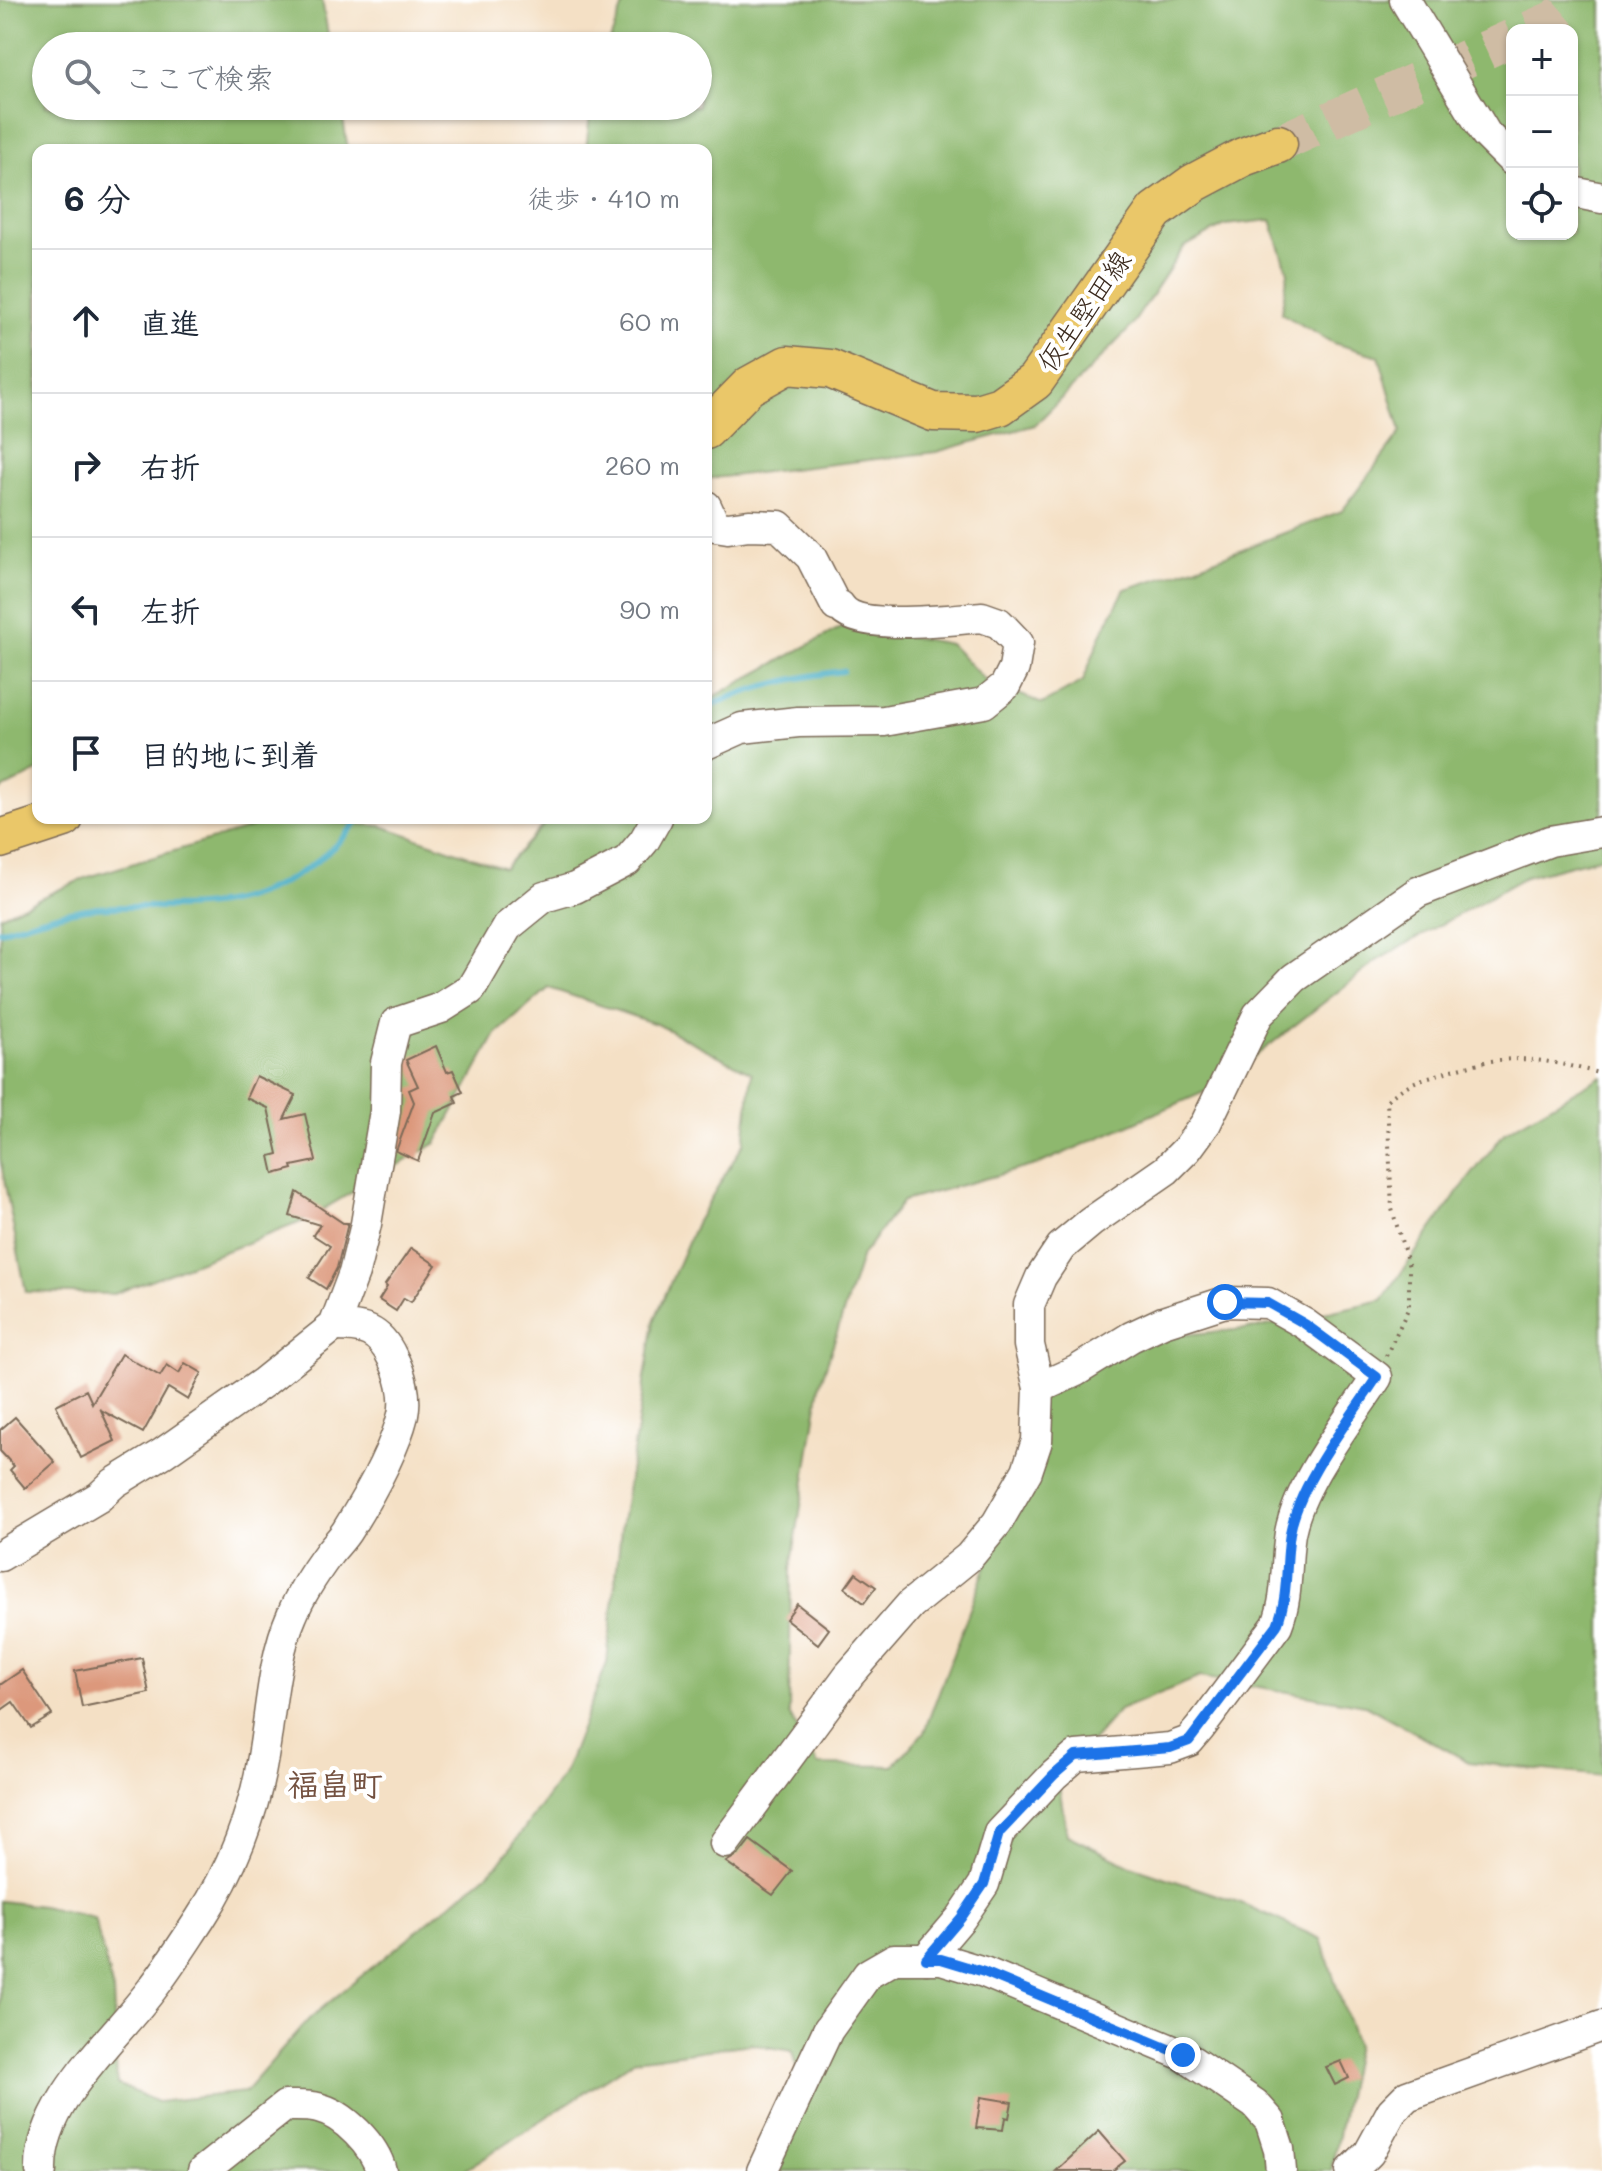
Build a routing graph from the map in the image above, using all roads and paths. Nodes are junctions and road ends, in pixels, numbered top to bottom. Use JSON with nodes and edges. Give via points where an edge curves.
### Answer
{"nodes":[{"id":1,"x":1405,"y":0,"type":"edge"},
{"id":2,"x":1278,"y":144,"type":"tunnel mouth"},
{"id":3,"x":1506,"y":154,"type":"edge"},
{"id":4,"x":1578,"y":193,"type":"edge"},
{"id":5,"x":1602,"y":198,"type":"edge"},
{"id":6,"x":712,"y":424,"type":"edge"},
{"id":7,"x":712,"y":519,"type":"edge"},
{"id":8,"x":712,"y":741,"type":"edge"},
{"id":9,"x":46,"y":824,"type":"edge"},
{"id":10,"x":654,"y":824,"type":"edge"},
{"id":11,"x":1602,"y":832,"type":"edge"},
{"id":12,"x":0,"y":839,"type":"edge"},
{"id":13,"x":1602,"y":1074,"type":"edge"},
{"id":14,"x":334,"y":1326,"type":"junction"},
{"id":15,"x":1377,"y":1377,"type":"junction"},
{"id":16,"x":1039,"y":1388,"type":"junction"},
{"id":17,"x":0,"y":1556,"type":"edge"},
{"id":18,"x":725,"y":1843,"type":"dead end"},
{"id":19,"x":926,"y":1959,"type":"junction"},
{"id":20,"x":1602,"y":2026,"type":"edge"},
{"id":21,"x":41,"y":2171,"type":"edge"},
{"id":22,"x":203,"y":2171,"type":"edge"},
{"id":23,"x":381,"y":2171,"type":"edge"},
{"id":24,"x":762,"y":2171,"type":"edge"},
{"id":25,"x":1281,"y":2171,"type":"edge"},
{"id":26,"x":1351,"y":2171,"type":"edge"}],
"edges":[{"from":1,"to":3,"type":"street","via":[[1486,134]]},
{"from":2,"to":6,"type":"main road","name":"仮生堅田線","via":[[1206,177],[1155,211],[1035,381],[1000,406],[977,413],[933,412],[830,369],[787,365],[749,386]]},
{"from":4,"to":5,"type":"street"},
{"from":7,"to":8,"type":"street","via":[[715,526],[779,526],[811,557],[836,606],[866,621],[982,617],[999,623],[1018,643],[1005,686],[984,703],[884,721],[742,728]]},
{"from":9,"to":12,"type":"main road"},
{"from":10,"to":14,"type":"street","via":[[627,861],[575,888],[544,897],[507,927],[471,989],[441,1008],[396,1023],[366,1224]]},
{"from":11,"to":16,"type":"street","via":[[1550,841],[1418,892],[1294,978],[1258,1015],[1206,1123],[1187,1149],[1061,1247],[1041,1277],[1029,1305],[1029,1345]]},
{"from":13,"to":15,"type":"path","via":[[1514,1057],[1408,1083],[1387,1100],[1392,1209],[1409,1267],[1409,1307]]},
{"from":14,"to":17,"type":"street","via":[[163,1453]]},
{"from":14,"to":21,"type":"street","via":[[360,1326],[385,1341],[402,1375],[403,1412],[390,1450],[347,1531],[291,1617],[253,1800],[230,1864],[152,1989],[65,2099],[43,2149]]},
{"from":15,"to":16,"type":"street","via":[[1268,1303],[1225,1302],[1163,1322]]},
{"from":15,"to":19,"type":"street","via":[[1304,1491],[1290,1532],[1285,1606],[1277,1625],[1200,1728],[1189,1741],[1170,1748],[1076,1756],[1065,1765],[999,1833],[984,1884]]},
{"from":16,"to":18,"type":"street","via":[[1037,1441],[1027,1471],[997,1523],[969,1557],[911,1604],[859,1663]]},
{"from":19,"to":24,"type":"street","via":[[894,1959],[868,1974],[828,2030]]},
{"from":19,"to":25,"type":"street","via":[[984,1972],[1183,2055],[1255,2104],[1270,2121]]},
{"from":20,"to":26,"type":"street","via":[[1407,2096]]},
{"from":22,"to":23,"type":"street","via":[[285,2106],[319,2108],[351,2126]]}]}
